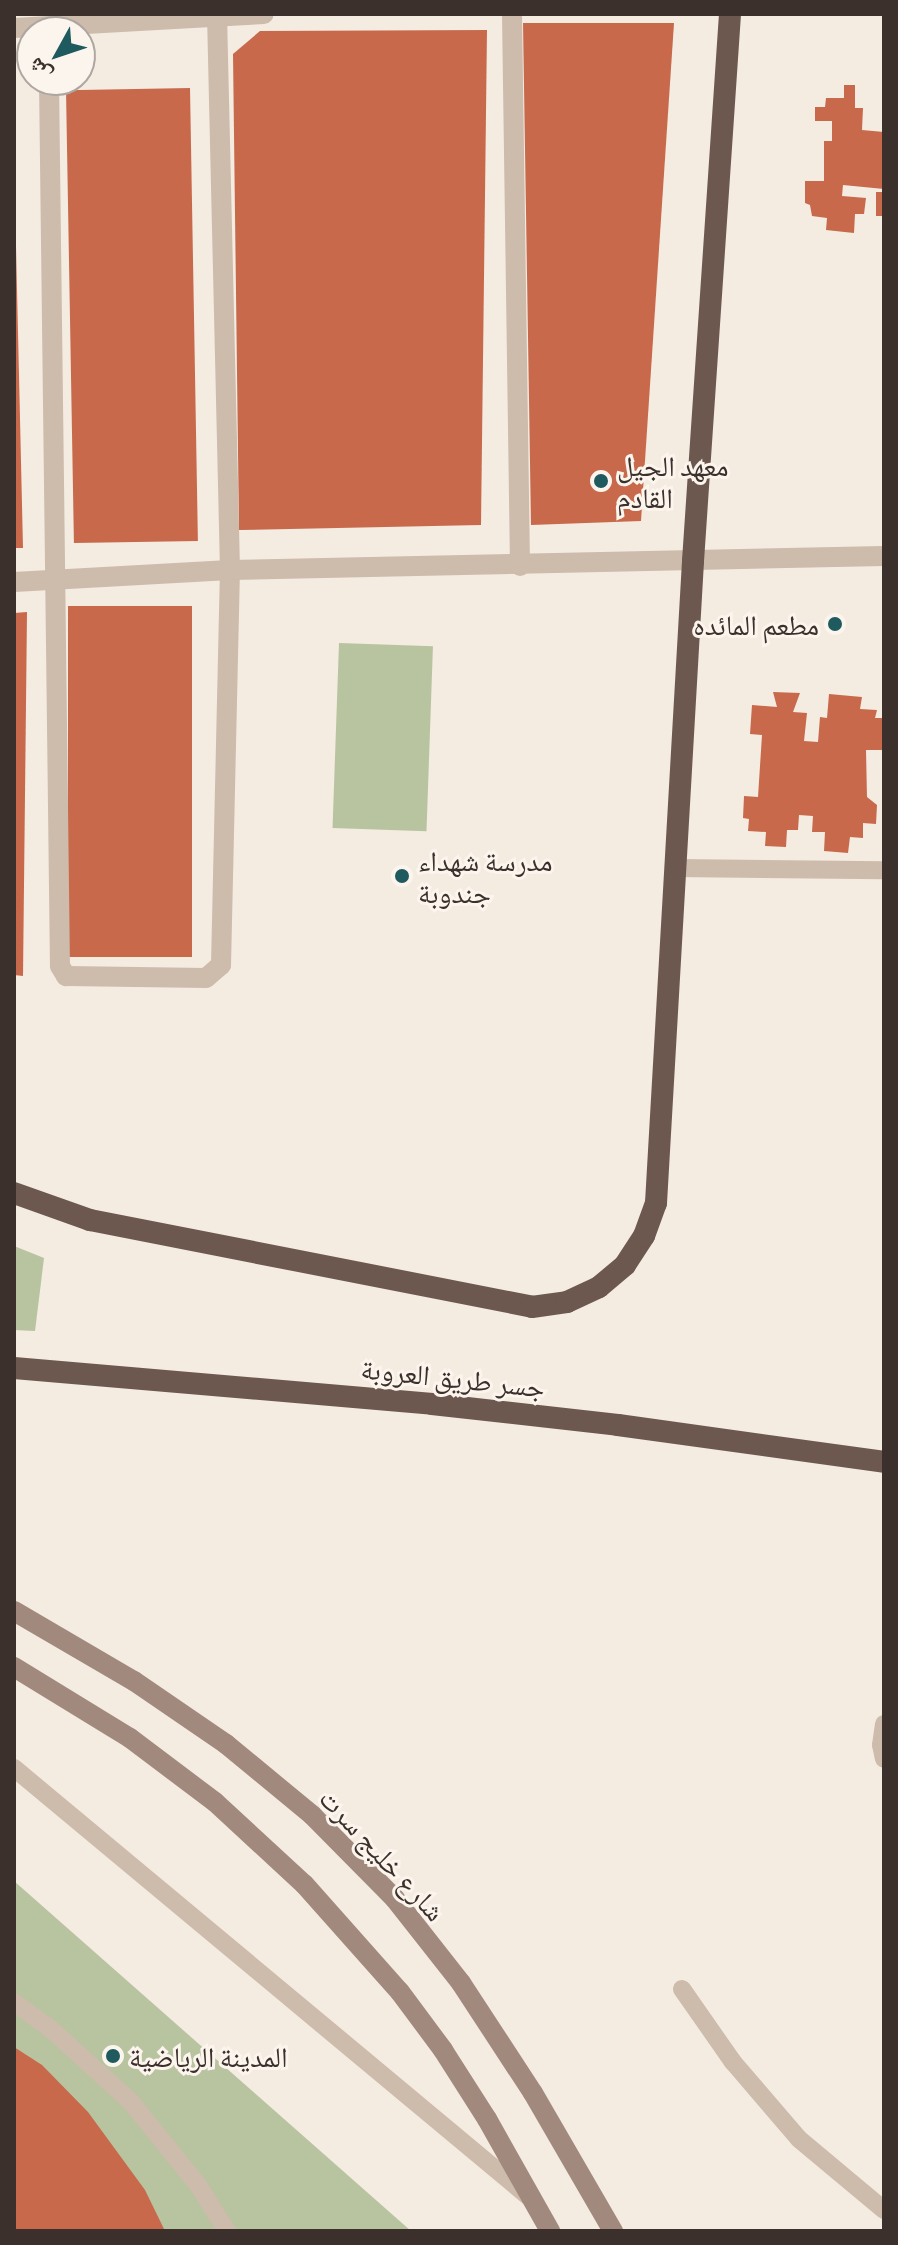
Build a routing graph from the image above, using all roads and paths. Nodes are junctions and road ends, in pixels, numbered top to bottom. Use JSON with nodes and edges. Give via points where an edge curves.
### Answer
{"nodes":[{"id":1,"x":264,"y":14,"type":"edge"},
{"id":2,"x":512,"y":14,"type":"edge"},
{"id":3,"x":730,"y":14,"type":"edge"},
{"id":4,"x":217,"y":15,"type":"edge"},
{"id":5,"x":96,"y":22,"type":"edge"},
{"id":6,"x":49,"y":96,"type":"edge"},
{"id":7,"x":884,"y":556,"type":"edge"},
{"id":8,"x":693,"y":561,"type":"junction"},
{"id":9,"x":520,"y":566,"type":"junction"},
{"id":10,"x":230,"y":570,"type":"junction"},
{"id":11,"x":57,"y":579,"type":"junction"},
{"id":12,"x":14,"y":582,"type":"edge"},
{"id":13,"x":676,"y":868,"type":"junction"},
{"id":14,"x":884,"y":870,"type":"edge"},
{"id":15,"x":14,"y":1193,"type":"edge"},
{"id":16,"x":14,"y":1368,"type":"edge"},
{"id":17,"x":884,"y":1462,"type":"edge"},
{"id":18,"x":14,"y":1611,"type":"edge"},
{"id":19,"x":14,"y":1667,"type":"edge"},
{"id":20,"x":884,"y":1724,"type":"edge"},
{"id":21,"x":884,"y":1759,"type":"edge"},
{"id":22,"x":14,"y":1768,"type":"edge"},
{"id":23,"x":682,"y":1989,"type":"dead end"},
{"id":24,"x":14,"y":2002,"type":"edge"},
{"id":25,"x":534,"y":2202,"type":"junction"},
{"id":26,"x":884,"y":2210,"type":"edge"},
{"id":27,"x":227,"y":2231,"type":"edge"},
{"id":28,"x":550,"y":2231,"type":"edge"},
{"id":29,"x":613,"y":2231,"type":"edge"}],
"edges":[{"from":1,"to":4,"type":"street"},
{"from":2,"to":9,"type":"street"},
{"from":3,"to":8,"type":"highway"},
{"from":4,"to":5,"type":"street"},
{"from":4,"to":10,"type":"street"},
{"from":6,"to":11,"type":"street"},
{"from":7,"to":8,"type":"street"},
{"from":8,"to":9,"type":"street"},
{"from":8,"to":13,"type":"highway"},
{"from":9,"to":10,"type":"street"},
{"from":10,"to":11,"type":"street"},
{"from":10,"to":11,"type":"street","via":[[221,965],[206,978],[66,976],[60,966]]},
{"from":11,"to":12,"type":"street"},
{"from":13,"to":14,"type":"lane"},
{"from":13,"to":15,"type":"highway","via":[[656,1203],[644,1236],[625,1265],[599,1287],[567,1302],[532,1307],[90,1220]]},
{"from":16,"to":17,"type":"highway","name":"جسر طريق العروبة","via":[[432,1404]]},
{"from":18,"to":29,"type":"main road","name":"شارع خليج سرت","via":[[134,1681],[226,1744],[312,1815],[395,1899],[461,1983]]},
{"from":19,"to":25,"type":"main road","via":[[130,1738],[215,1802],[304,1884],[400,1992],[443,2050]]},
{"from":20,"to":21,"type":"lane"},
{"from":22,"to":25,"type":"lane"},
{"from":23,"to":26,"type":"lane","via":[[733,2062],[799,2139]]},
{"from":24,"to":27,"type":"lane","via":[[63,2038],[131,2102],[166,2142]]},
{"from":25,"to":28,"type":"main road"}]}
